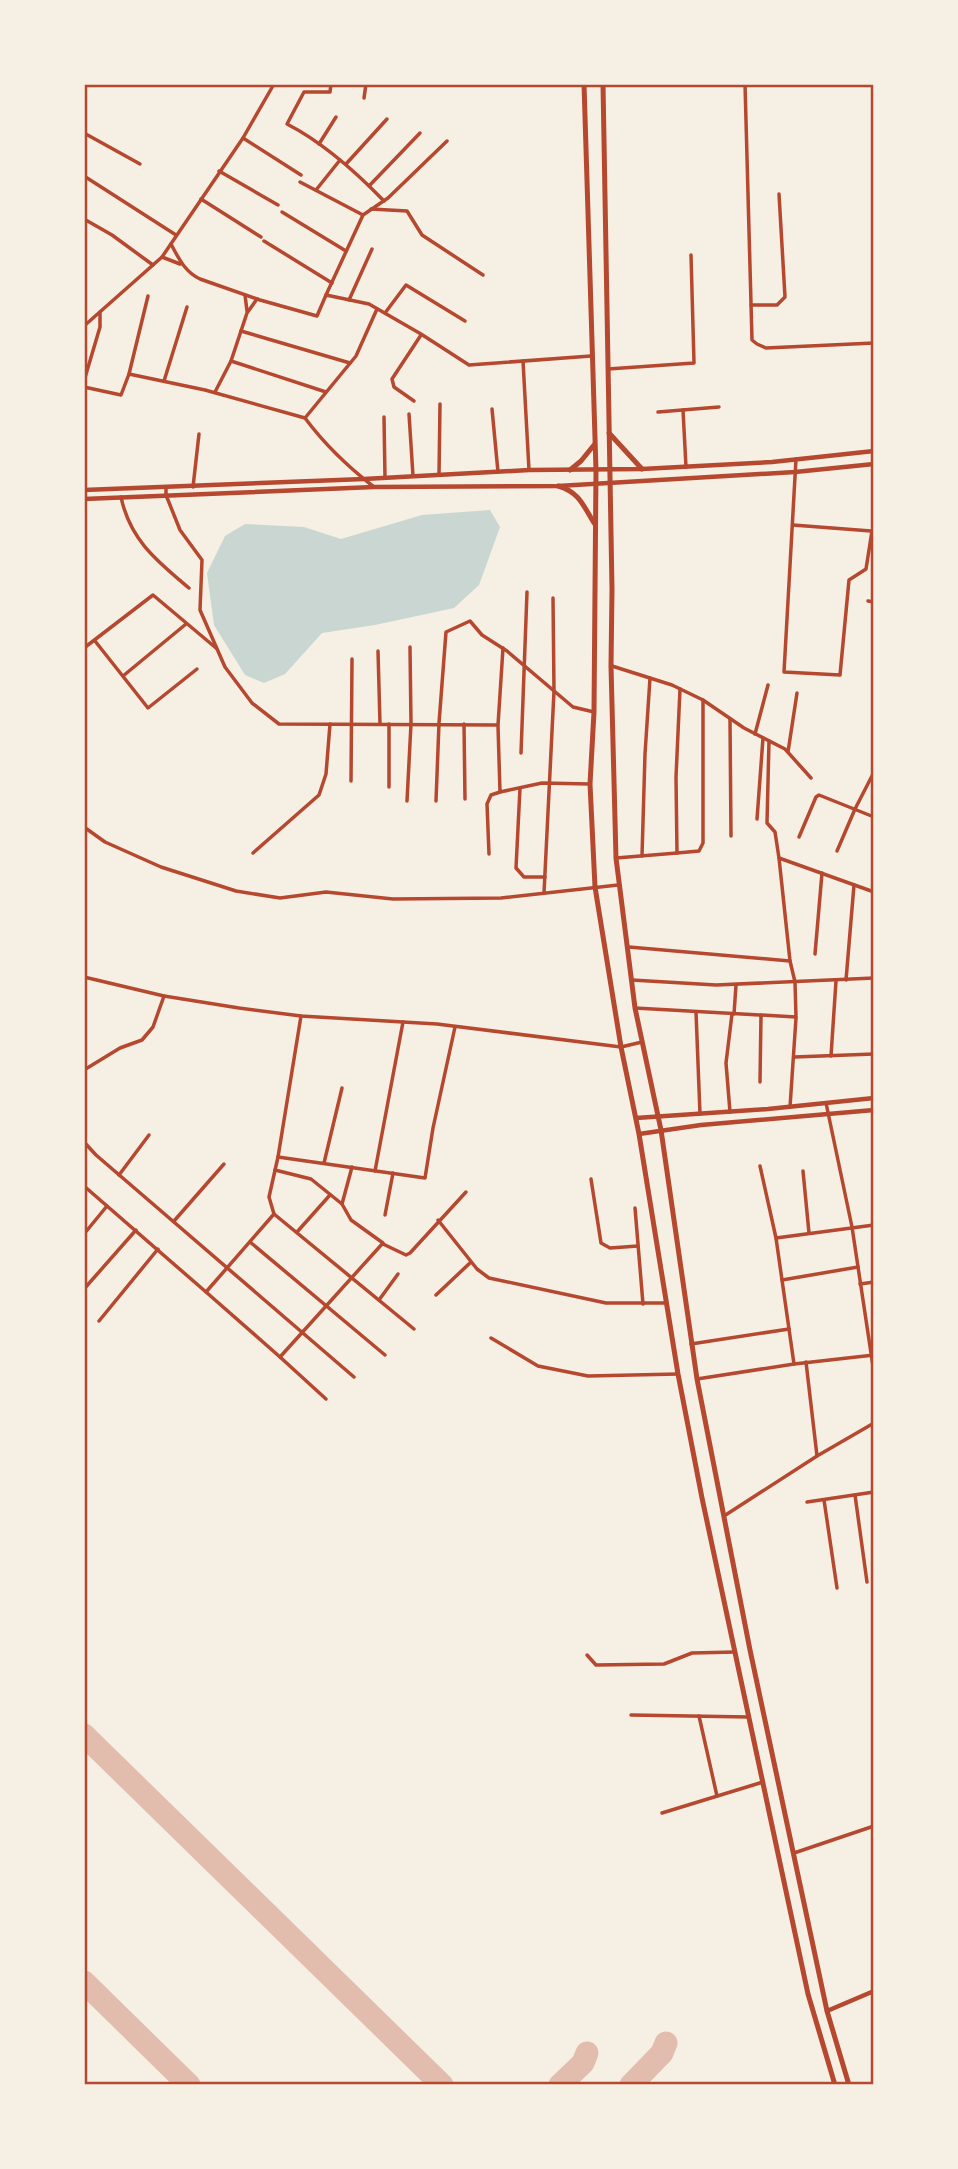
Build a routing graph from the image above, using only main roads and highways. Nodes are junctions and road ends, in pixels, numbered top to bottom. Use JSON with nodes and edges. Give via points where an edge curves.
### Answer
{"nodes":[{"id":1,"x":584,"y":84,"type":"edge"},
{"id":2,"x":603,"y":84,"type":"edge"},
{"id":3,"x":587,"y":184,"type":"junction"},
{"id":4,"x":605,"y":184,"type":"junction"},
{"id":5,"x":607,"y":307,"type":"junction"},
{"id":6,"x":590,"y":309,"type":"junction"},
{"id":7,"x":609,"y":433,"type":"junction"},
{"id":8,"x":594,"y":443,"type":"junction"},
{"id":9,"x":642,"y":469,"type":"road end"},
{"id":10,"x":569,"y":470,"type":"road end"},
{"id":11,"x":558,"y":486,"type":"road end"},
{"id":12,"x":595,"y":526,"type":"junction"},
{"id":13,"x":796,"y":1866,"type":"junction"},
{"id":14,"x":782,"y":1870,"type":"junction"},
{"id":15,"x":835,"y":2085,"type":"edge"},
{"id":16,"x":849,"y":2085,"type":"edge"}],
"edges":[{"from":1,"to":3,"type":"main road"},
{"from":2,"to":4,"type":"main road"},
{"from":3,"to":4,"type":"main road"},
{"from":3,"to":6,"type":"main road"},
{"from":4,"to":5,"type":"main road"},
{"from":5,"to":6,"type":"main road"},
{"from":5,"to":7,"type":"main road"},
{"from":6,"to":8,"type":"main road"},
{"from":7,"to":9,"type":"main road"},
{"from":7,"to":13,"type":"main road","via":[[616,858],[626,947],[661,1130],[697,1379]]},
{"from":8,"to":10,"type":"main road"},
{"from":8,"to":12,"type":"main road"},
{"from":11,"to":12,"type":"main road","via":[[575,493]]},
{"from":12,"to":14,"type":"main road","via":[[590,784],[594,887],[678,1374]]},
{"from":13,"to":14,"type":"main road"},
{"from":13,"to":16,"type":"main road","via":[[827,2011]]},
{"from":14,"to":15,"type":"main road","via":[[808,1994]]}]}
